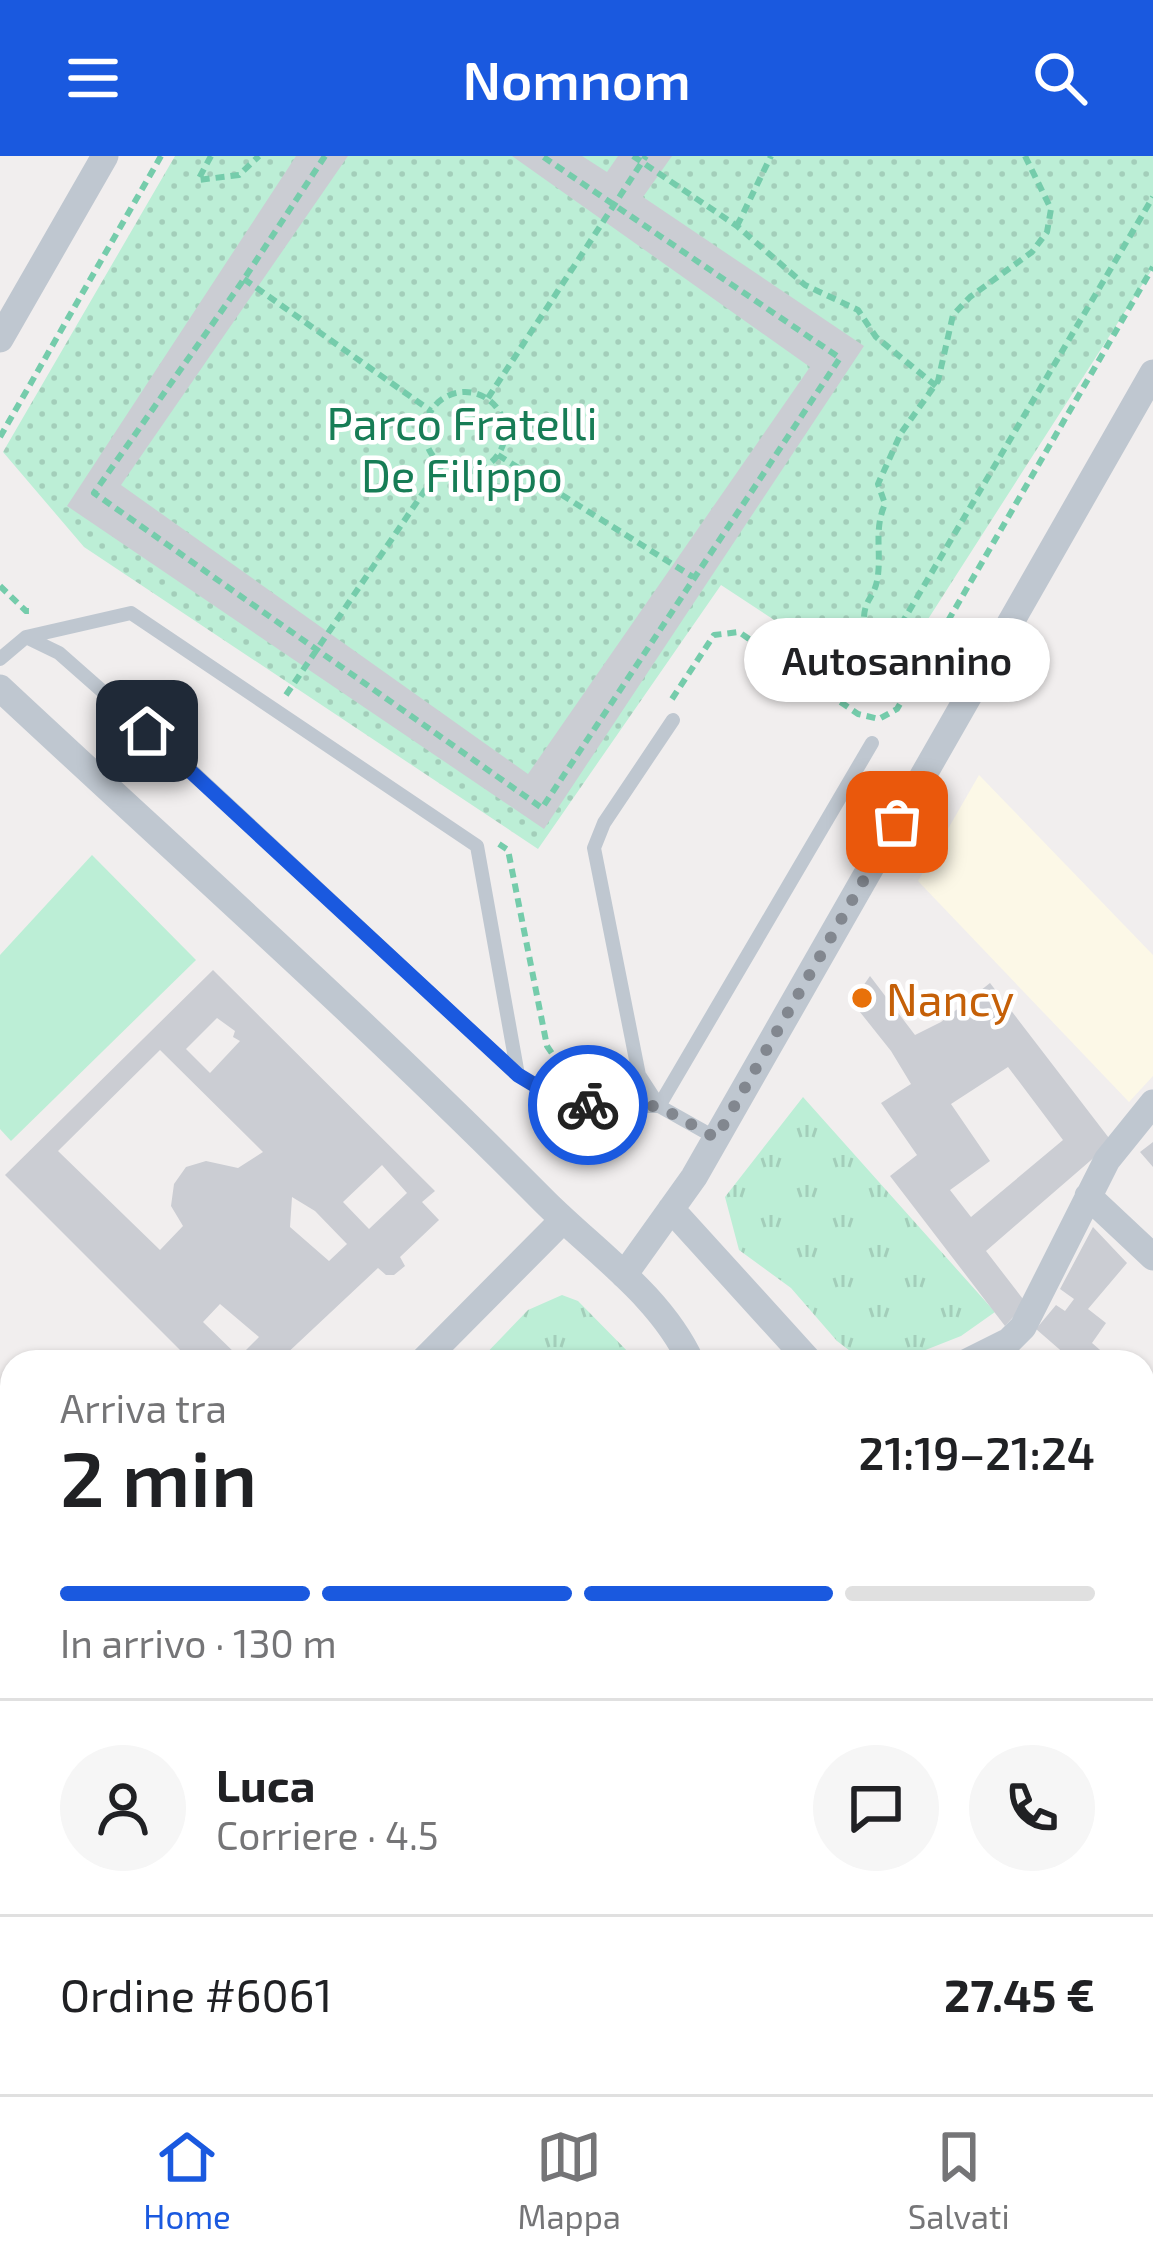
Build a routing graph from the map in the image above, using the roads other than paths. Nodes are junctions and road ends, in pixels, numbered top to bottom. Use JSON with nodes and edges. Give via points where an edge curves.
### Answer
{"nodes":[{"id":1,"x":105,"y":156,"type":"edge"},
{"id":2,"x":0,"y":339,"type":"edge"},
{"id":3,"x":1153,"y":373,"type":"edge"},
{"id":4,"x":26,"y":637,"type":"junction"},
{"id":5,"x":0,"y":659,"type":"edge"},
{"id":6,"x":0,"y":688,"type":"edge"},
{"id":7,"x":669,"y":716,"type":"road end"},
{"id":8,"x":872,"y":743,"type":"dead end"},
{"id":9,"x":518,"y":1075,"type":"junction"},
{"id":10,"x":1153,"y":1102,"type":"edge"},
{"id":11,"x":658,"y":1106,"type":"junction"},
{"id":12,"x":716,"y":1138,"type":"junction"},
{"id":13,"x":1088,"y":1196,"type":"junction"},
{"id":14,"x":671,"y":1209,"type":"junction"},
{"id":15,"x":563,"y":1220,"type":"junction"},
{"id":16,"x":1153,"y":1257,"type":"edge"},
{"id":17,"x":624,"y":1275,"type":"junction"},
{"id":18,"x":434,"y":1350,"type":"edge"},
{"id":19,"x":683,"y":1350,"type":"edge"},
{"id":20,"x":799,"y":1350,"type":"edge"},
{"id":21,"x":992,"y":1350,"type":"edge"}],
"edges":[{"from":1,"to":2,"type":"street"},
{"from":3,"to":12,"type":"street"},
{"from":4,"to":5,"type":"lane"},
{"from":4,"to":9,"type":"lane","via":[[59,653],[176,757]]},
{"from":4,"to":9,"type":"lane","via":[[131,614],[278,704],[477,846]]},
{"from":6,"to":15,"type":"street"},
{"from":7,"to":11,"type":"lane","via":[[594,848],[639,1076]]},
{"from":8,"to":11,"type":"lane"},
{"from":9,"to":11,"type":"lane","via":[[558,1099]]},
{"from":10,"to":13,"type":"street"},
{"from":11,"to":12,"type":"lane"},
{"from":12,"to":14,"type":"street"},
{"from":13,"to":16,"type":"street"},
{"from":13,"to":21,"type":"street","via":[[1023,1327]]},
{"from":14,"to":17,"type":"street"},
{"from":14,"to":20,"type":"street"},
{"from":15,"to":17,"type":"street"},
{"from":15,"to":18,"type":"street"},
{"from":17,"to":19,"type":"street"}]}
